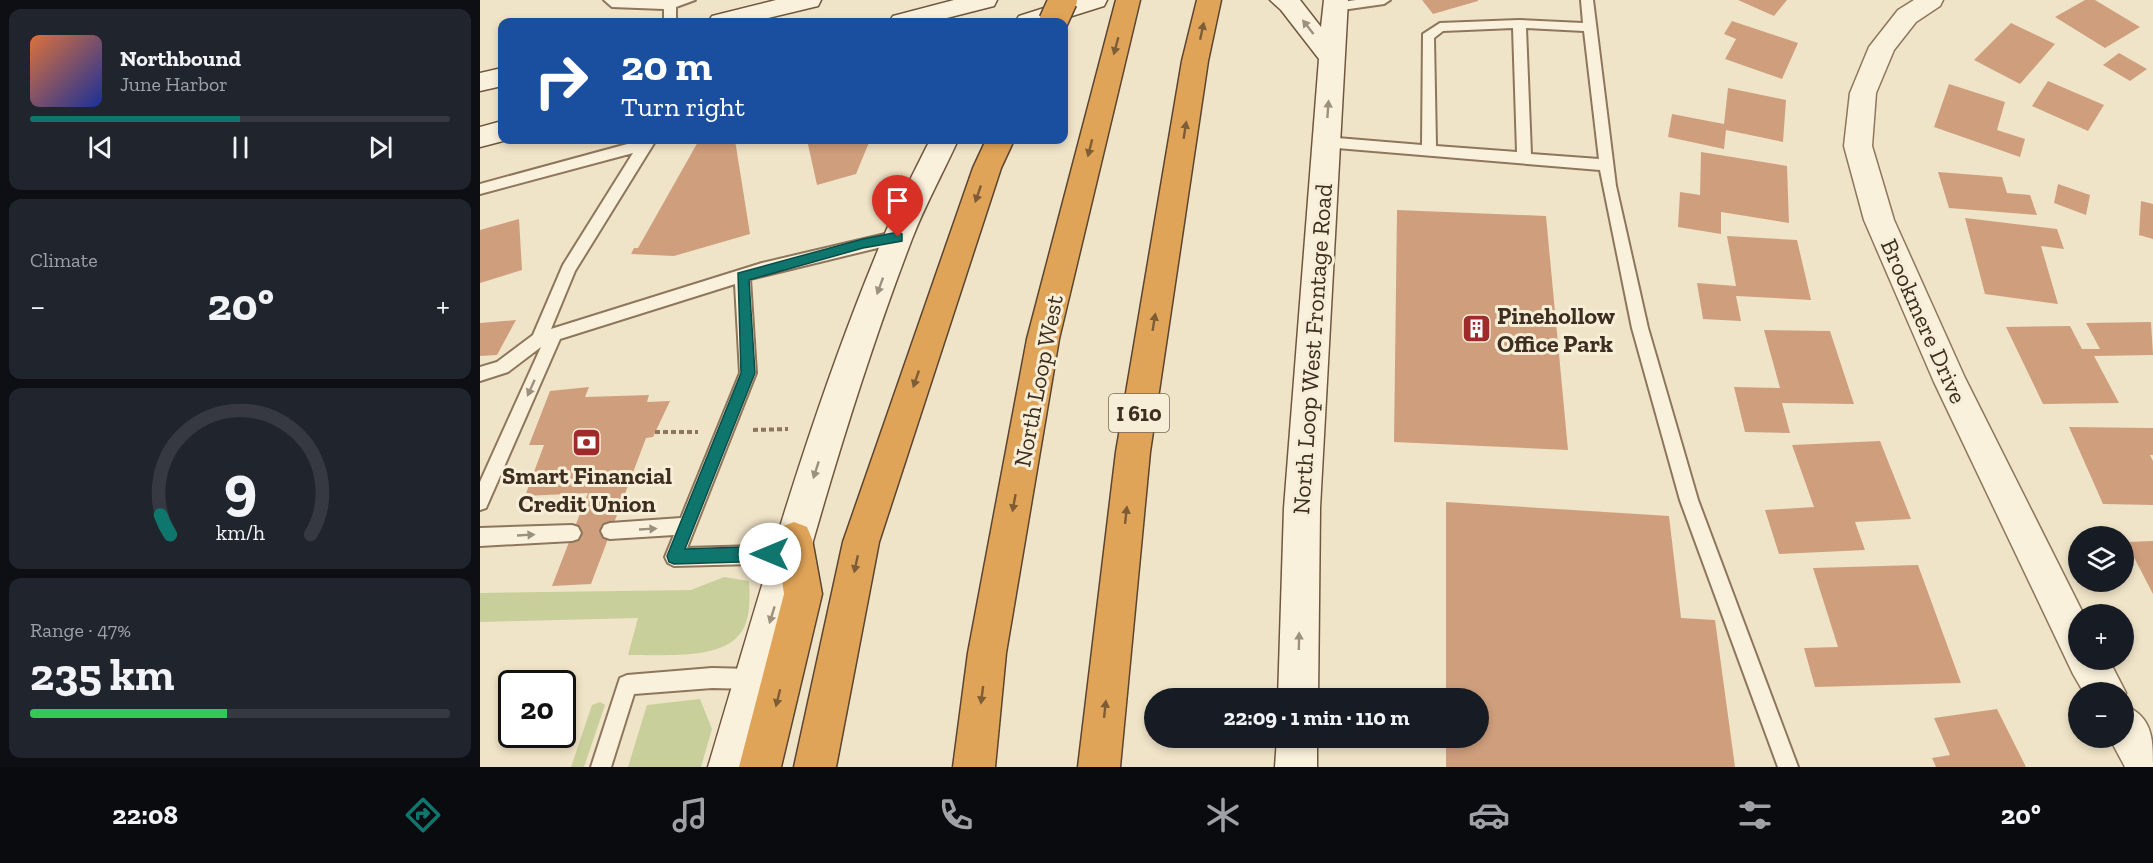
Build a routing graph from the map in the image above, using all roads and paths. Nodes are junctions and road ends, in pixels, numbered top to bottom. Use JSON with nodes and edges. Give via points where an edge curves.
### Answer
{"nodes":[{"id":1,"x":610,"y":0,"type":"edge"},
{"id":2,"x":689,"y":0,"type":"edge"},
{"id":3,"x":985,"y":0,"type":"edge"},
{"id":4,"x":998,"y":0,"type":"edge"},
{"id":5,"x":1063,"y":0,"type":"edge"},
{"id":6,"x":1095,"y":0,"type":"edge"},
{"id":7,"x":1128,"y":0,"type":"edge"},
{"id":8,"x":1209,"y":0,"type":"edge"},
{"id":9,"x":1282,"y":0,"type":"edge"},
{"id":10,"x":1384,"y":0,"type":"edge"},
{"id":11,"x":1587,"y":0,"type":"edge"},
{"id":12,"x":1931,"y":0,"type":"edge"},
{"id":13,"x":796,"y":2,"type":"edge"},
{"id":14,"x":1336,"y":4,"type":"edge"},
{"id":15,"x":670,"y":5,"type":"junction"},
{"id":16,"x":670,"y":18,"type":"edge"},
{"id":17,"x":737,"y":18,"type":"edge"},
{"id":18,"x":917,"y":18,"type":"edge"},
{"id":19,"x":991,"y":18,"type":"edge"},
{"id":20,"x":1040,"y":18,"type":"edge"},
{"id":21,"x":1055,"y":18,"type":"edge"},
{"id":22,"x":1519,"y":24,"type":"junction"},
{"id":23,"x":1590,"y":27,"type":"junction"},
{"id":24,"x":1332,"y":58,"type":"junction"},
{"id":25,"x":498,"y":78,"type":"edge"},
{"id":26,"x":480,"y":82,"type":"edge"},
{"id":27,"x":498,"y":132,"type":"edge"},
{"id":28,"x":480,"y":137,"type":"edge"},
{"id":29,"x":1325,"y":142,"type":"junction"},
{"id":30,"x":640,"y":144,"type":"edge"},
{"id":31,"x":646,"y":144,"type":"edge"},
{"id":32,"x":942,"y":144,"type":"edge"},
{"id":33,"x":998,"y":144,"type":"edge"},
{"id":34,"x":1429,"y":150,"type":"junction"},
{"id":35,"x":1524,"y":158,"type":"junction"},
{"id":36,"x":1607,"y":165,"type":"junction"},
{"id":37,"x":480,"y":189,"type":"edge"},
{"id":38,"x":898,"y":237,"type":"junction"},
{"id":39,"x":742,"y":277,"type":"junction"},
{"id":40,"x":547,"y":337,"type":"junction"},
{"id":41,"x":480,"y":374,"type":"edge"},
{"id":42,"x":480,"y":502,"type":"edge"},
{"id":43,"x":686,"y":526,"type":"junction"},
{"id":44,"x":610,"y":531,"type":"dead end"},
{"id":45,"x":572,"y":533,"type":"dead end"},
{"id":46,"x":480,"y":537,"type":"edge"},
{"id":47,"x":792,"y":546,"type":"junction"},
{"id":48,"x":2068,"y":622,"type":"edge"},
{"id":49,"x":753,"y":679,"type":"junction"},
{"id":50,"x":1298,"y":688,"type":"edge"},
{"id":51,"x":2134,"y":743,"type":"edge"},
{"id":52,"x":1297,"y":748,"type":"edge"},
{"id":53,"x":601,"y":767,"type":"edge"},
{"id":54,"x":729,"y":767,"type":"edge"},
{"id":55,"x":760,"y":767,"type":"edge"},
{"id":56,"x":815,"y":767,"type":"edge"},
{"id":57,"x":974,"y":767,"type":"edge"},
{"id":58,"x":1098,"y":767,"type":"edge"},
{"id":59,"x":1296,"y":767,"type":"edge"},
{"id":60,"x":1788,"y":767,"type":"edge"},
{"id":61,"x":2147,"y":767,"type":"edge"}],
"edges":[{"from":1,"to":15,"type":"lane"},
{"from":2,"to":15,"type":"lane"},
{"from":3,"to":18,"type":"main road"},
{"from":4,"to":19,"type":"main road"},
{"from":5,"to":21,"type":"highway","bridge":true},
{"from":6,"to":20,"type":"main road"},
{"from":7,"to":57,"type":"highway","name":"North Loop West","one_way":true,"via":[[1043,339],[987,653]]},
{"from":58,"to":8,"type":"highway","number":"I 610","one_way":true,"via":[[1133,452],[1195,62]]},
{"from":24,"to":9,"type":"main road","one_way":true,"via":[[1290,4]]},
{"from":10,"to":14,"type":"lane"},
{"from":11,"to":23,"type":"lane"},
{"from":12,"to":48,"type":"main road","name":"Brookmere Drive","via":[[1907,16],[1882,47],[1863,93],[1858,146],[1879,220],[1946,372]]},
{"from":13,"to":17,"type":"main road"},
{"from":14,"to":24,"type":"main road","name":"North Loop West Frontage Road"},
{"from":15,"to":16,"type":"lane"},
{"from":22,"to":23,"type":"lane"},
{"from":22,"to":34,"type":"lane","via":[[1440,27],[1428,37]]},
{"from":22,"to":35,"type":"lane"},
{"from":23,"to":36,"type":"lane"},
{"from":29,"to":24,"type":"main road","name":"North Loop West Frontage Road","one_way":true},
{"from":25,"to":26,"type":"main road"},
{"from":27,"to":28,"type":"main road"},
{"from":29,"to":34,"type":"lane"},
{"from":50,"to":29,"type":"main road","name":"North Loop West Frontage Road","one_way":true,"via":[[1302,508]]},
{"from":30,"to":37,"type":"lane"},
{"from":31,"to":40,"type":"lane","via":[[568,269]]},
{"from":32,"to":38,"type":"main road"},
{"from":33,"to":56,"type":"highway","one_way":true,"via":[[861,542]]},
{"from":34,"to":35,"type":"lane"},
{"from":35,"to":36,"type":"lane"},
{"from":36,"to":60,"type":"lane","via":[[1640,328],[1689,501]]},
{"from":38,"to":39,"type":"lane"},
{"from":38,"to":47,"type":"main road","one_way":true,"via":[[845,382]]},
{"from":39,"to":40,"type":"lane"},
{"from":39,"to":43,"type":"lane","via":[[748,373]]},
{"from":40,"to":41,"type":"lane","via":[[502,367]]},
{"from":40,"to":42,"type":"lane","one_way":true},
{"from":44,"to":43,"type":"lane","one_way":true},
{"from":43,"to":47,"type":"lane","via":[[674,556]]},
{"from":46,"to":45,"type":"lane","one_way":true},
{"from":47,"to":49,"type":"main road","one_way":true},
{"from":47,"to":55,"type":"highway","one_way":true,"via":[[803,594]]},
{"from":49,"to":53,"type":"lane","via":[[627,685]]},
{"from":49,"to":54,"type":"main road"},
{"from":51,"to":61,"type":"main road"},
{"from":52,"to":59,"type":"main road"}]}
